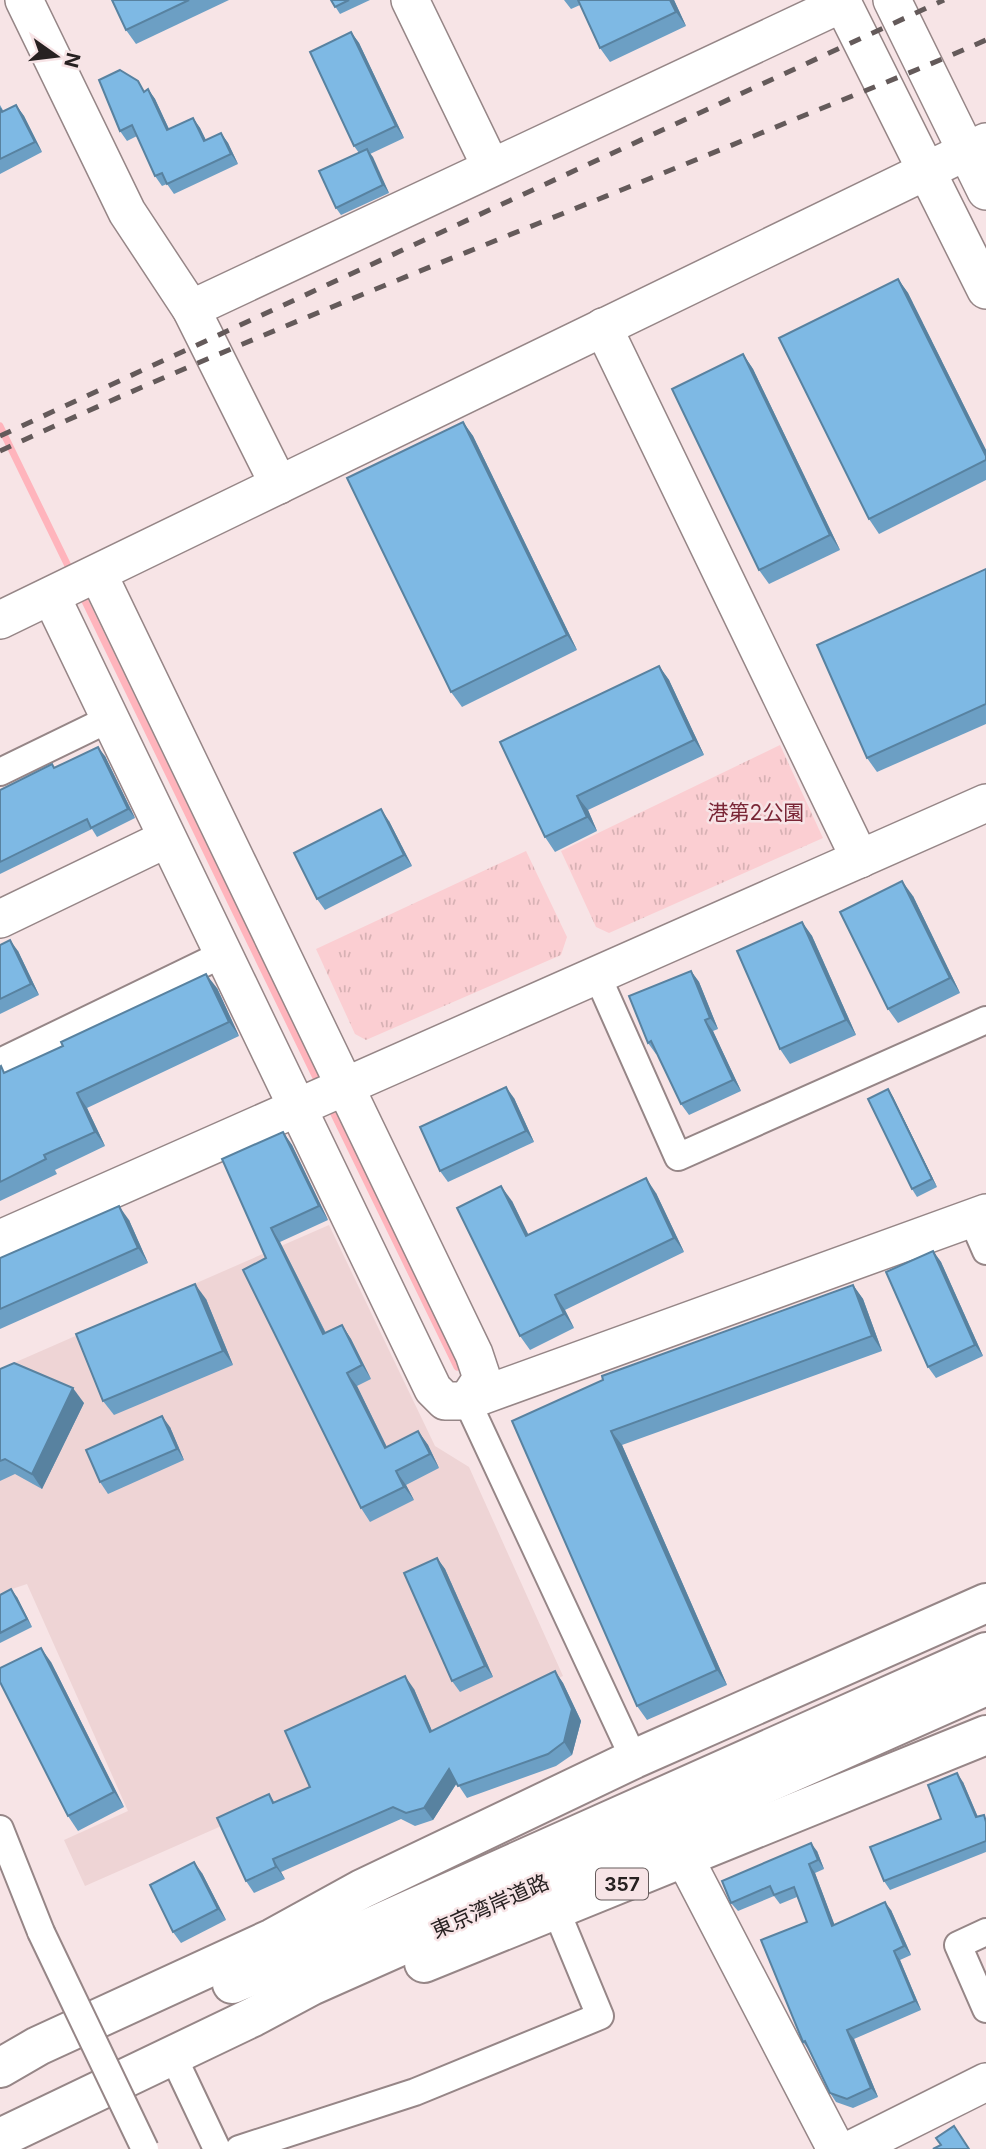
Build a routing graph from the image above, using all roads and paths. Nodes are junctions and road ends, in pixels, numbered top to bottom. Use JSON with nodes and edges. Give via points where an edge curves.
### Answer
{"nodes":[{"id":1,"x":24,"y":0,"type":"edge"},
{"id":2,"x":410,"y":0,"type":"edge"},
{"id":3,"x":892,"y":0,"type":"edge"},
{"id":4,"x":842,"y":1,"type":"edge"},
{"id":5,"x":976,"y":148,"type":"edge"},
{"id":6,"x":491,"y":167,"type":"junction"},
{"id":7,"x":928,"y":171,"type":"junction"},
{"id":8,"x":986,"y":191,"type":"edge"},
{"id":9,"x":986,"y":289,"type":"edge"},
{"id":10,"x":191,"y":309,"type":"junction"},
{"id":11,"x":603,"y":327,"type":"junction"},
{"id":12,"x":279,"y":485,"type":"junction"},
{"id":13,"x":75,"y":585,"type":"junction"},
{"id":14,"x":0,"y":620,"type":"edge"},
{"id":15,"x":108,"y":719,"type":"junction"},
{"id":16,"x":0,"y":772,"type":"edge"},
{"id":17,"x":986,"y":803,"type":"edge"},
{"id":18,"x":166,"y":839,"type":"junction"},
{"id":19,"x":860,"y":859,"type":"junction"},
{"id":20,"x":0,"y":919,"type":"edge"},
{"id":21,"x":223,"y":954,"type":"junction"},
{"id":22,"x":597,"y":975,"type":"junction"},
{"id":23,"x":986,"y":1020,"type":"edge"},
{"id":24,"x":0,"y":1062,"type":"edge"},
{"id":25,"x":345,"y":1087,"type":"junction"},
{"id":26,"x":296,"y":1107,"type":"junction"},
{"id":27,"x":981,"y":1228,"type":"edge"},
{"id":28,"x":0,"y":1240,"type":"edge"},
{"id":29,"x":467,"y":1401,"type":"junction"},
{"id":30,"x":986,"y":1603,"type":"edge"},
{"id":31,"x":986,"y":1652,"type":"edge"},
{"id":32,"x":986,"y":1686,"type":"edge"},
{"id":33,"x":986,"y":1735,"type":"edge"},
{"id":34,"x":634,"y":1759,"type":"junction"},
{"id":35,"x":0,"y":1829,"type":"edge"},
{"id":36,"x":685,"y":1859,"type":"junction"},
{"id":37,"x":556,"y":1910,"type":"junction"},
{"id":38,"x":986,"y":1932,"type":"edge"},
{"id":39,"x":986,"y":2009,"type":"edge"},
{"id":40,"x":253,"y":2017,"type":"junction"},
{"id":41,"x":172,"y":2054,"type":"junction"},
{"id":42,"x":0,"y":2068,"type":"edge"},
{"id":43,"x":0,"y":2077,"type":"edge"},
{"id":44,"x":986,"y":2082,"type":"edge"},
{"id":45,"x":0,"y":2138,"type":"edge"},
{"id":46,"x":145,"y":2149,"type":"edge"},
{"id":47,"x":217,"y":2149,"type":"edge"},
{"id":48,"x":239,"y":2149,"type":"edge"},
{"id":49,"x":835,"y":2149,"type":"edge"},
{"id":50,"x":852,"y":2149,"type":"edge"}],
"edges":[{"from":1,"to":10,"type":"street","via":[[127,212]]},
{"from":2,"to":6,"type":"street"},
{"from":3,"to":5,"type":"street"},
{"from":4,"to":6,"type":"street"},
{"from":4,"to":7,"type":"street"},
{"from":5,"to":7,"type":"street"},
{"from":5,"to":8,"type":"street"},
{"from":6,"to":10,"type":"street"},
{"from":7,"to":9,"type":"street"},
{"from":7,"to":11,"type":"street"},
{"from":10,"to":12,"type":"street"},
{"from":11,"to":12,"type":"street"},
{"from":11,"to":19,"type":"street"},
{"from":12,"to":13,"type":"street"},
{"from":13,"to":14,"type":"street"},
{"from":13,"to":15,"type":"street"},
{"from":13,"to":25,"type":"street"},
{"from":15,"to":16,"type":"street"},
{"from":15,"to":18,"type":"street"},
{"from":17,"to":19,"type":"street"},
{"from":18,"to":20,"type":"street"},
{"from":18,"to":21,"type":"street"},
{"from":19,"to":22,"type":"street"},
{"from":21,"to":24,"type":"street"},
{"from":21,"to":26,"type":"street"},
{"from":22,"to":23,"type":"street","via":[[678,1157]]},
{"from":22,"to":25,"type":"street"},
{"from":25,"to":26,"type":"street"},
{"from":25,"to":29,"type":"street","via":[[474,1354],[482,1378]]},
{"from":26,"to":28,"type":"street"},
{"from":26,"to":29,"type":"street","via":[[433,1389],[445,1401]]},
{"from":27,"to":29,"type":"street"},
{"from":29,"to":34,"type":"street"},
{"from":30,"to":34,"type":"highway"},
{"from":31,"to":43,"type":"highway","name":"東京湾岸道路","via":[[344,1939]]},
{"from":32,"to":40,"type":"highway","name":"東京湾岸道路","number":"357","via":[[311,1986]]},
{"from":33,"to":36,"type":"highway","number":"357"},
{"from":34,"to":42,"type":"highway","via":[[362,1889],[274,1938],[37,2046]]},
{"from":35,"to":46,"type":"street","bridge":true,"via":[[41,1932]]},
{"from":36,"to":37,"type":"highway","number":"357"},
{"from":36,"to":49,"type":"street"},
{"from":37,"to":40,"type":"highway","number":"357","via":[[314,2004]]},
{"from":37,"to":48,"type":"street","via":[[600,2016],[415,2092]]},
{"from":38,"to":39,"type":"street","via":[[958,1945]]},
{"from":40,"to":41,"type":"highway","name":"東京湾岸道路","number":"357"},
{"from":41,"to":45,"type":"highway","name":"東京湾岸道路","number":"357"},
{"from":41,"to":47,"type":"street"},
{"from":44,"to":50,"type":"street"}]}
